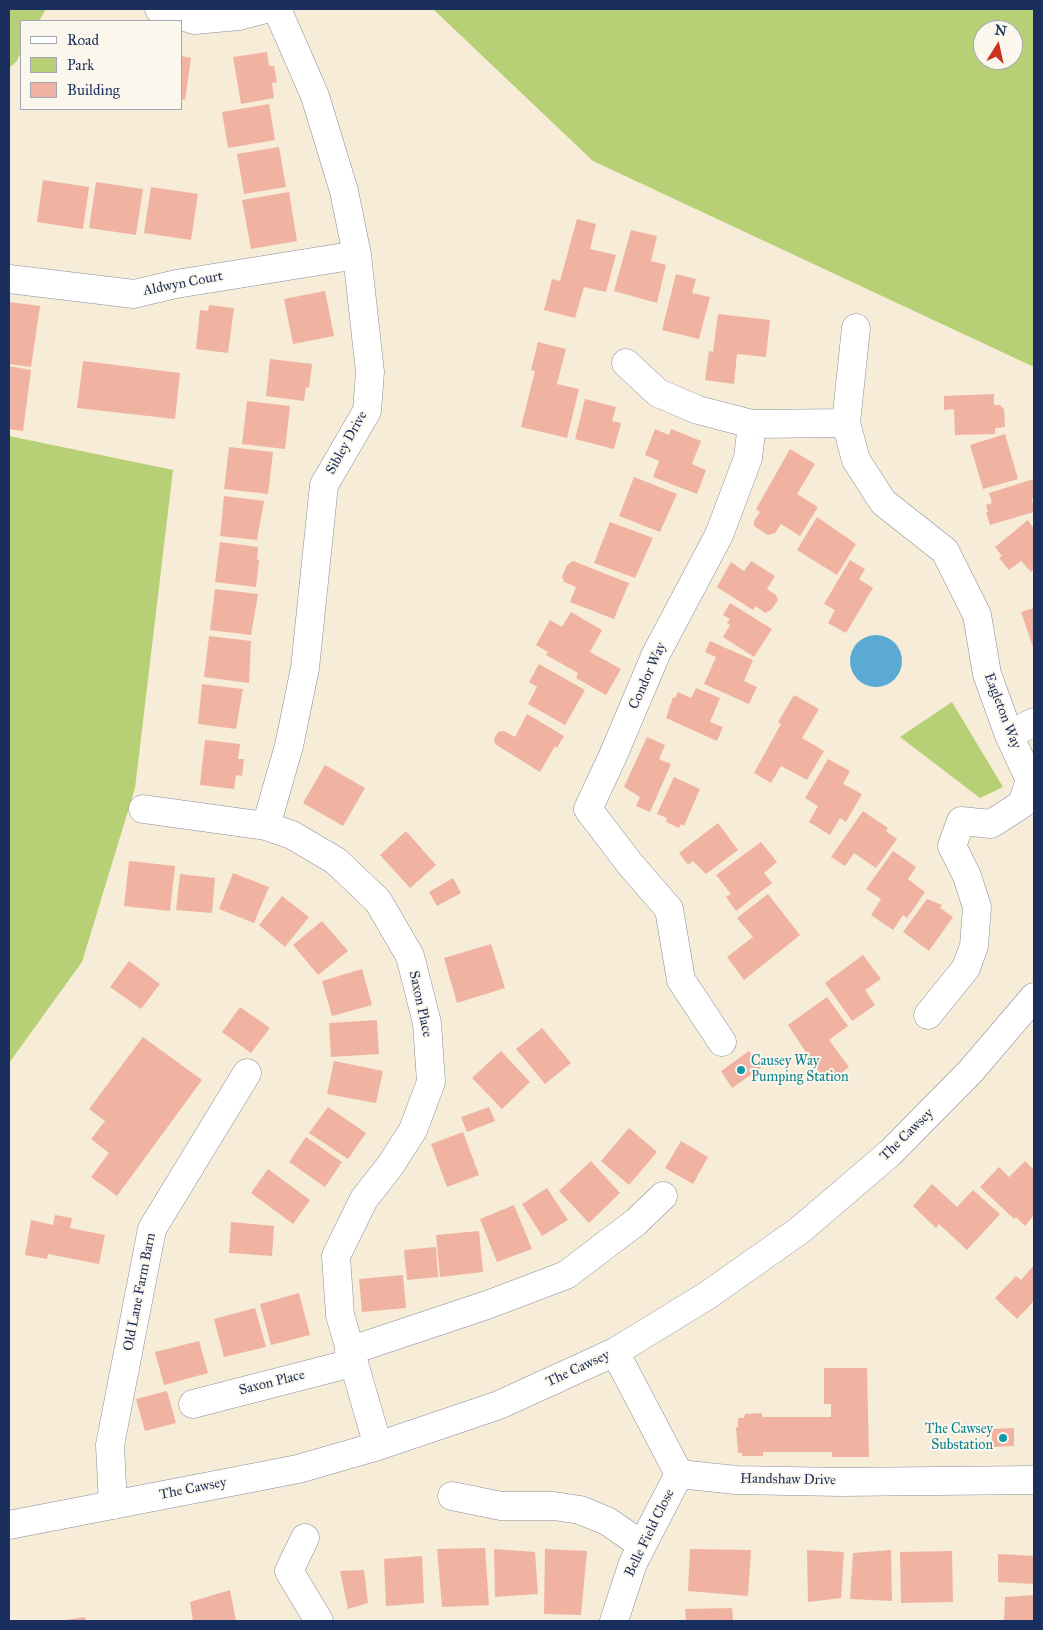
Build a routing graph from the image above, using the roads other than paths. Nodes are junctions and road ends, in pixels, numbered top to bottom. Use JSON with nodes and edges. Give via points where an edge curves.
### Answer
{"nodes":[{"id":1,"x":159,"y":9,"type":"edge"},
{"id":2,"x":266,"y":9,"type":"edge"},
{"id":3,"x":277,"y":9,"type":"edge"},
{"id":4,"x":357,"y":255,"type":"junction"},
{"id":5,"x":9,"y":278,"type":"edge"},
{"id":6,"x":856,"y":328,"type":"dead end"},
{"id":7,"x":626,"y":363,"type":"dead end"},
{"id":8,"x":846,"y":422,"type":"junction"},
{"id":9,"x":752,"y":424,"type":"junction"},
{"id":10,"x":1034,"y":722,"type":"edge"},
{"id":11,"x":1010,"y":735,"type":"junction"},
{"id":12,"x":1032,"y":780,"type":"edge"},
{"id":13,"x":143,"y":809,"type":"dead end"},
{"id":14,"x":266,"y":826,"type":"junction"},
{"id":15,"x":1034,"y":997,"type":"edge"},
{"id":16,"x":928,"y":1014,"type":"dead end"},
{"id":17,"x":722,"y":1042,"type":"dead end"},
{"id":18,"x":247,"y":1073,"type":"dead end"},
{"id":19,"x":663,"y":1196,"type":"dead end"},
{"id":20,"x":615,"y":1352,"type":"junction"},
{"id":21,"x":350,"y":1357,"type":"junction"},
{"id":22,"x":193,"y":1404,"type":"dead end"},
{"id":23,"x":378,"y":1446,"type":"junction"},
{"id":24,"x":679,"y":1474,"type":"junction"},
{"id":25,"x":1034,"y":1480,"type":"edge"},
{"id":26,"x":452,"y":1496,"type":"dead end"},
{"id":27,"x":113,"y":1505,"type":"junction"},
{"id":28,"x":9,"y":1525,"type":"edge"},
{"id":29,"x":305,"y":1538,"type":"dead end"},
{"id":30,"x":642,"y":1545,"type":"junction"},
{"id":31,"x":319,"y":1621,"type":"edge"},
{"id":32,"x":614,"y":1621,"type":"edge"}],
"edges":[{"from":1,"to":2,"type":"street","via":[[194,20],[239,16]]},
{"from":3,"to":4,"type":"street","name":"Sibley Drive","via":[[315,96],[344,191]]},
{"from":4,"to":5,"type":"street","name":"Aldwyn Court","via":[[176,284],[134,294]]},
{"from":4,"to":14,"type":"street","name":"Sibley Drive","via":[[370,372],[367,411],[324,485],[305,668],[289,746]]},
{"from":6,"to":8,"type":"street","name":"Eagleton Way"},
{"from":7,"to":9,"type":"street","via":[[658,393],[698,410]]},
{"from":8,"to":9,"type":"street"},
{"from":8,"to":11,"type":"street","name":"Eagleton Way","via":[[856,460],[883,502],[946,551],[978,615],[987,674]]},
{"from":9,"to":17,"type":"street","name":"Condor Way","via":[[748,458],[719,535],[656,654],[588,809],[669,909],[681,980]]},
{"from":10,"to":11,"type":"street"},
{"from":11,"to":12,"type":"street","name":"Eagleton Way"},
{"from":12,"to":16,"type":"street","name":"Eagleton Way","via":[[1022,804],[991,824],[961,821],[952,846],[967,876],[977,907],[974,946],[966,968]]},
{"from":13,"to":14,"type":"street","name":"Saxon Place"},
{"from":14,"to":21,"type":"street","name":"Saxon Place","via":[[292,835],[336,861],[378,901],[410,956],[427,1023],[431,1082],[413,1130],[364,1199],[336,1256],[340,1315]]},
{"from":15,"to":20,"type":"street","name":"The Cawsey","via":[[970,1072],[875,1166],[777,1246],[708,1295]]},
{"from":18,"to":27,"type":"street","name":"Old Lane Farm Barn","via":[[152,1229],[110,1445]]},
{"from":19,"to":21,"type":"street","name":"Saxon Place","via":[[636,1222],[566,1275]]},
{"from":20,"to":23,"type":"street","name":"The Cawsey","via":[[499,1405]]},
{"from":20,"to":24,"type":"street"},
{"from":21,"to":22,"type":"street","name":"Saxon Place"},
{"from":21,"to":23,"type":"street","name":"Saxon Place"},
{"from":23,"to":27,"type":"street","name":"The Cawsey","via":[[298,1468]]},
{"from":24,"to":25,"type":"street","name":"Handshaw Drive","via":[[736,1480],[840,1482]]},
{"from":24,"to":30,"type":"street","name":"Belle Field Close"},
{"from":26,"to":30,"type":"street","via":[[501,1506],[554,1506],[580,1510],[607,1521]]},
{"from":27,"to":28,"type":"street","name":"The Cawsey"},
{"from":29,"to":31,"type":"street","via":[[289,1571]]},
{"from":30,"to":32,"type":"street","name":"Belle Field Close"}]}
